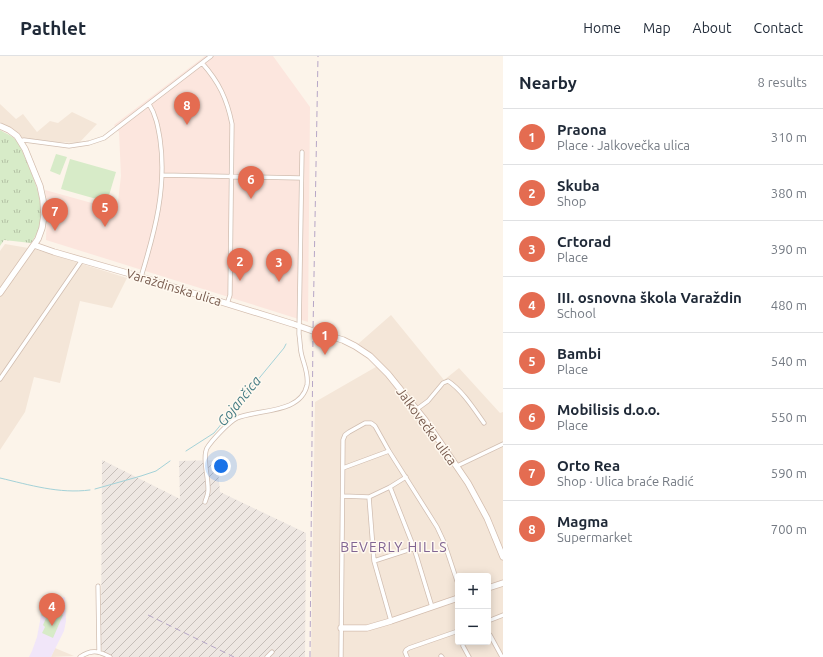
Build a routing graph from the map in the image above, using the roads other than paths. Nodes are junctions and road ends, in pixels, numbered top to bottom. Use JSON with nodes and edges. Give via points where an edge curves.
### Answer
{"nodes":[{"id":1,"x":211,"y":56,"type":"edge"},
{"id":2,"x":202,"y":63,"type":"junction"},
{"id":3,"x":149,"y":104,"type":"junction"},
{"id":4,"x":0,"y":126,"type":"edge"},
{"id":5,"x":20,"y":141,"type":"junction"},
{"id":6,"x":302,"y":152,"type":"dead end"},
{"id":7,"x":162,"y":175,"type":"junction"},
{"id":8,"x":231,"y":176,"type":"junction"},
{"id":9,"x":301,"y":178,"type":"junction"},
{"id":10,"x":34,"y":245,"type":"junction"},
{"id":11,"x":82,"y":260,"type":"junction"},
{"id":12,"x":141,"y":277,"type":"junction"},
{"id":13,"x":0,"y":293,"type":"edge"},
{"id":14,"x":227,"y":304,"type":"junction"},
{"id":15,"x":300,"y":326,"type":"junction"},
{"id":16,"x":313,"y":331,"type":"joint"},
{"id":17,"x":0,"y":379,"type":"edge"},
{"id":18,"x":417,"y":409,"type":"junction"},
{"id":19,"x":484,"y":423,"type":"dead end"},
{"id":20,"x":503,"y":444,"type":"edge"},
{"id":21,"x":390,"y":450,"type":"junction"},
{"id":22,"x":457,"y":466,"type":"junction"},
{"id":23,"x":343,"y":468,"type":"junction"},
{"id":24,"x":406,"y":477,"type":"junction"},
{"id":25,"x":390,"y":487,"type":"junction"},
{"id":26,"x":343,"y":496,"type":"junction"},
{"id":27,"x":369,"y":497,"type":"junction"},
{"id":28,"x":205,"y":502,"type":"dead end"},
{"id":29,"x":414,"y":548,"type":"junction"},
{"id":30,"x":503,"y":557,"type":"edge"},
{"id":31,"x":374,"y":561,"type":"junction"},
{"id":32,"x":455,"y":575,"type":"edge"},
{"id":33,"x":503,"y":583,"type":"edge"},
{"id":34,"x":98,"y":586,"type":"dead end"},
{"id":35,"x":491,"y":587,"type":"edge"},
{"id":36,"x":455,"y":599,"type":"edge"},
{"id":37,"x":432,"y":607,"type":"junction"},
{"id":38,"x":503,"y":615,"type":"edge"},
{"id":39,"x":491,"y":619,"type":"edge"},
{"id":40,"x":391,"y":621,"type":"junction"},
{"id":41,"x":341,"y":628,"type":"junction"},
{"id":42,"x":455,"y":632,"type":"edge"},
{"id":43,"x":491,"y":637,"type":"edge"},
{"id":44,"x":463,"y":646,"type":"dead end"},
{"id":45,"x":99,"y":652,"type":"junction"},
{"id":46,"x":272,"y":652,"type":"dead end"},
{"id":47,"x":80,"y":657,"type":"edge"},
{"id":48,"x":110,"y":657,"type":"edge"},
{"id":49,"x":267,"y":657,"type":"edge"},
{"id":50,"x":341,"y":657,"type":"edge"},
{"id":51,"x":408,"y":657,"type":"edge"},
{"id":52,"x":469,"y":657,"type":"edge"},
{"id":53,"x":502,"y":657,"type":"edge"}],
"edges":[{"from":1,"to":2,"type":"street"},
{"from":2,"to":3,"type":"street"},
{"from":2,"to":8,"type":"street","via":[[221,90],[228,108],[232,124]]},
{"from":3,"to":5,"type":"street","via":[[104,138],[89,143],[69,146]]},
{"from":3,"to":7,"type":"street","via":[[158,130]]},
{"from":4,"to":5,"type":"main road","via":[[14,133]]},
{"from":5,"to":10,"type":"main road","via":[[39,180],[43,200],[42,228]]},
{"from":6,"to":9,"type":"street"},
{"from":7,"to":8,"type":"street"},
{"from":7,"to":12,"type":"street","via":[[158,213]]},
{"from":8,"to":9,"type":"street"},
{"from":8,"to":14,"type":"street","via":[[230,295]]},
{"from":9,"to":15,"type":"street"},
{"from":10,"to":11,"type":"main road","name":"Varaždinska ulica"},
{"from":10,"to":13,"type":"main road"},
{"from":11,"to":12,"type":"main road","name":"Varaždinska ulica"},
{"from":11,"to":17,"type":"street"},
{"from":12,"to":14,"type":"main road","name":"Varaždinska ulica"},
{"from":14,"to":15,"type":"main road","name":"Varaždinska ulica"},
{"from":15,"to":16,"type":"main road","name":"Varaždinska ulica"},
{"from":15,"to":28,"type":"street","via":[[301,352],[307,371],[304,393],[298,401],[288,406],[238,418],[227,425],[206,451],[208,491]]},
{"from":16,"to":18,"type":"main road","name":"Jalkovečka ulica","via":[[347,342],[364,351],[388,374]]},
{"from":18,"to":19,"type":"street","via":[[448,381],[461,393]]},
{"from":18,"to":22,"type":"main road","name":"Jalkovečka ulica"},
{"from":20,"to":22,"type":"street"},
{"from":21,"to":23,"type":"street"},
{"from":21,"to":23,"type":"street","via":[[376,426],[366,423],[345,435]]},
{"from":21,"to":24,"type":"street"},
{"from":22,"to":30,"type":"main road","name":"Jalkovečka ulica","via":[[478,500]]},
{"from":23,"to":26,"type":"street"},
{"from":24,"to":25,"type":"street"},
{"from":24,"to":32,"type":"street","via":[[437,527]]},
{"from":25,"to":27,"type":"street"},
{"from":25,"to":29,"type":"street"},
{"from":26,"to":27,"type":"street"},
{"from":26,"to":41,"type":"street"},
{"from":27,"to":31,"type":"street"},
{"from":29,"to":31,"type":"street"},
{"from":29,"to":37,"type":"street"},
{"from":31,"to":40,"type":"street"},
{"from":33,"to":35,"type":"main road"},
{"from":34,"to":45,"type":"street"},
{"from":36,"to":37,"type":"main road"},
{"from":37,"to":40,"type":"main road"},
{"from":38,"to":39,"type":"street"},
{"from":40,"to":41,"type":"main road","via":[[367,628]]},
{"from":41,"to":50,"type":"street"},
{"from":42,"to":51,"type":"street","via":[[406,650]]},
{"from":43,"to":53,"type":"street"},
{"from":44,"to":52,"type":"street"},
{"from":45,"to":47,"type":"street"},
{"from":45,"to":48,"type":"street"},
{"from":46,"to":49,"type":"street"}]}
